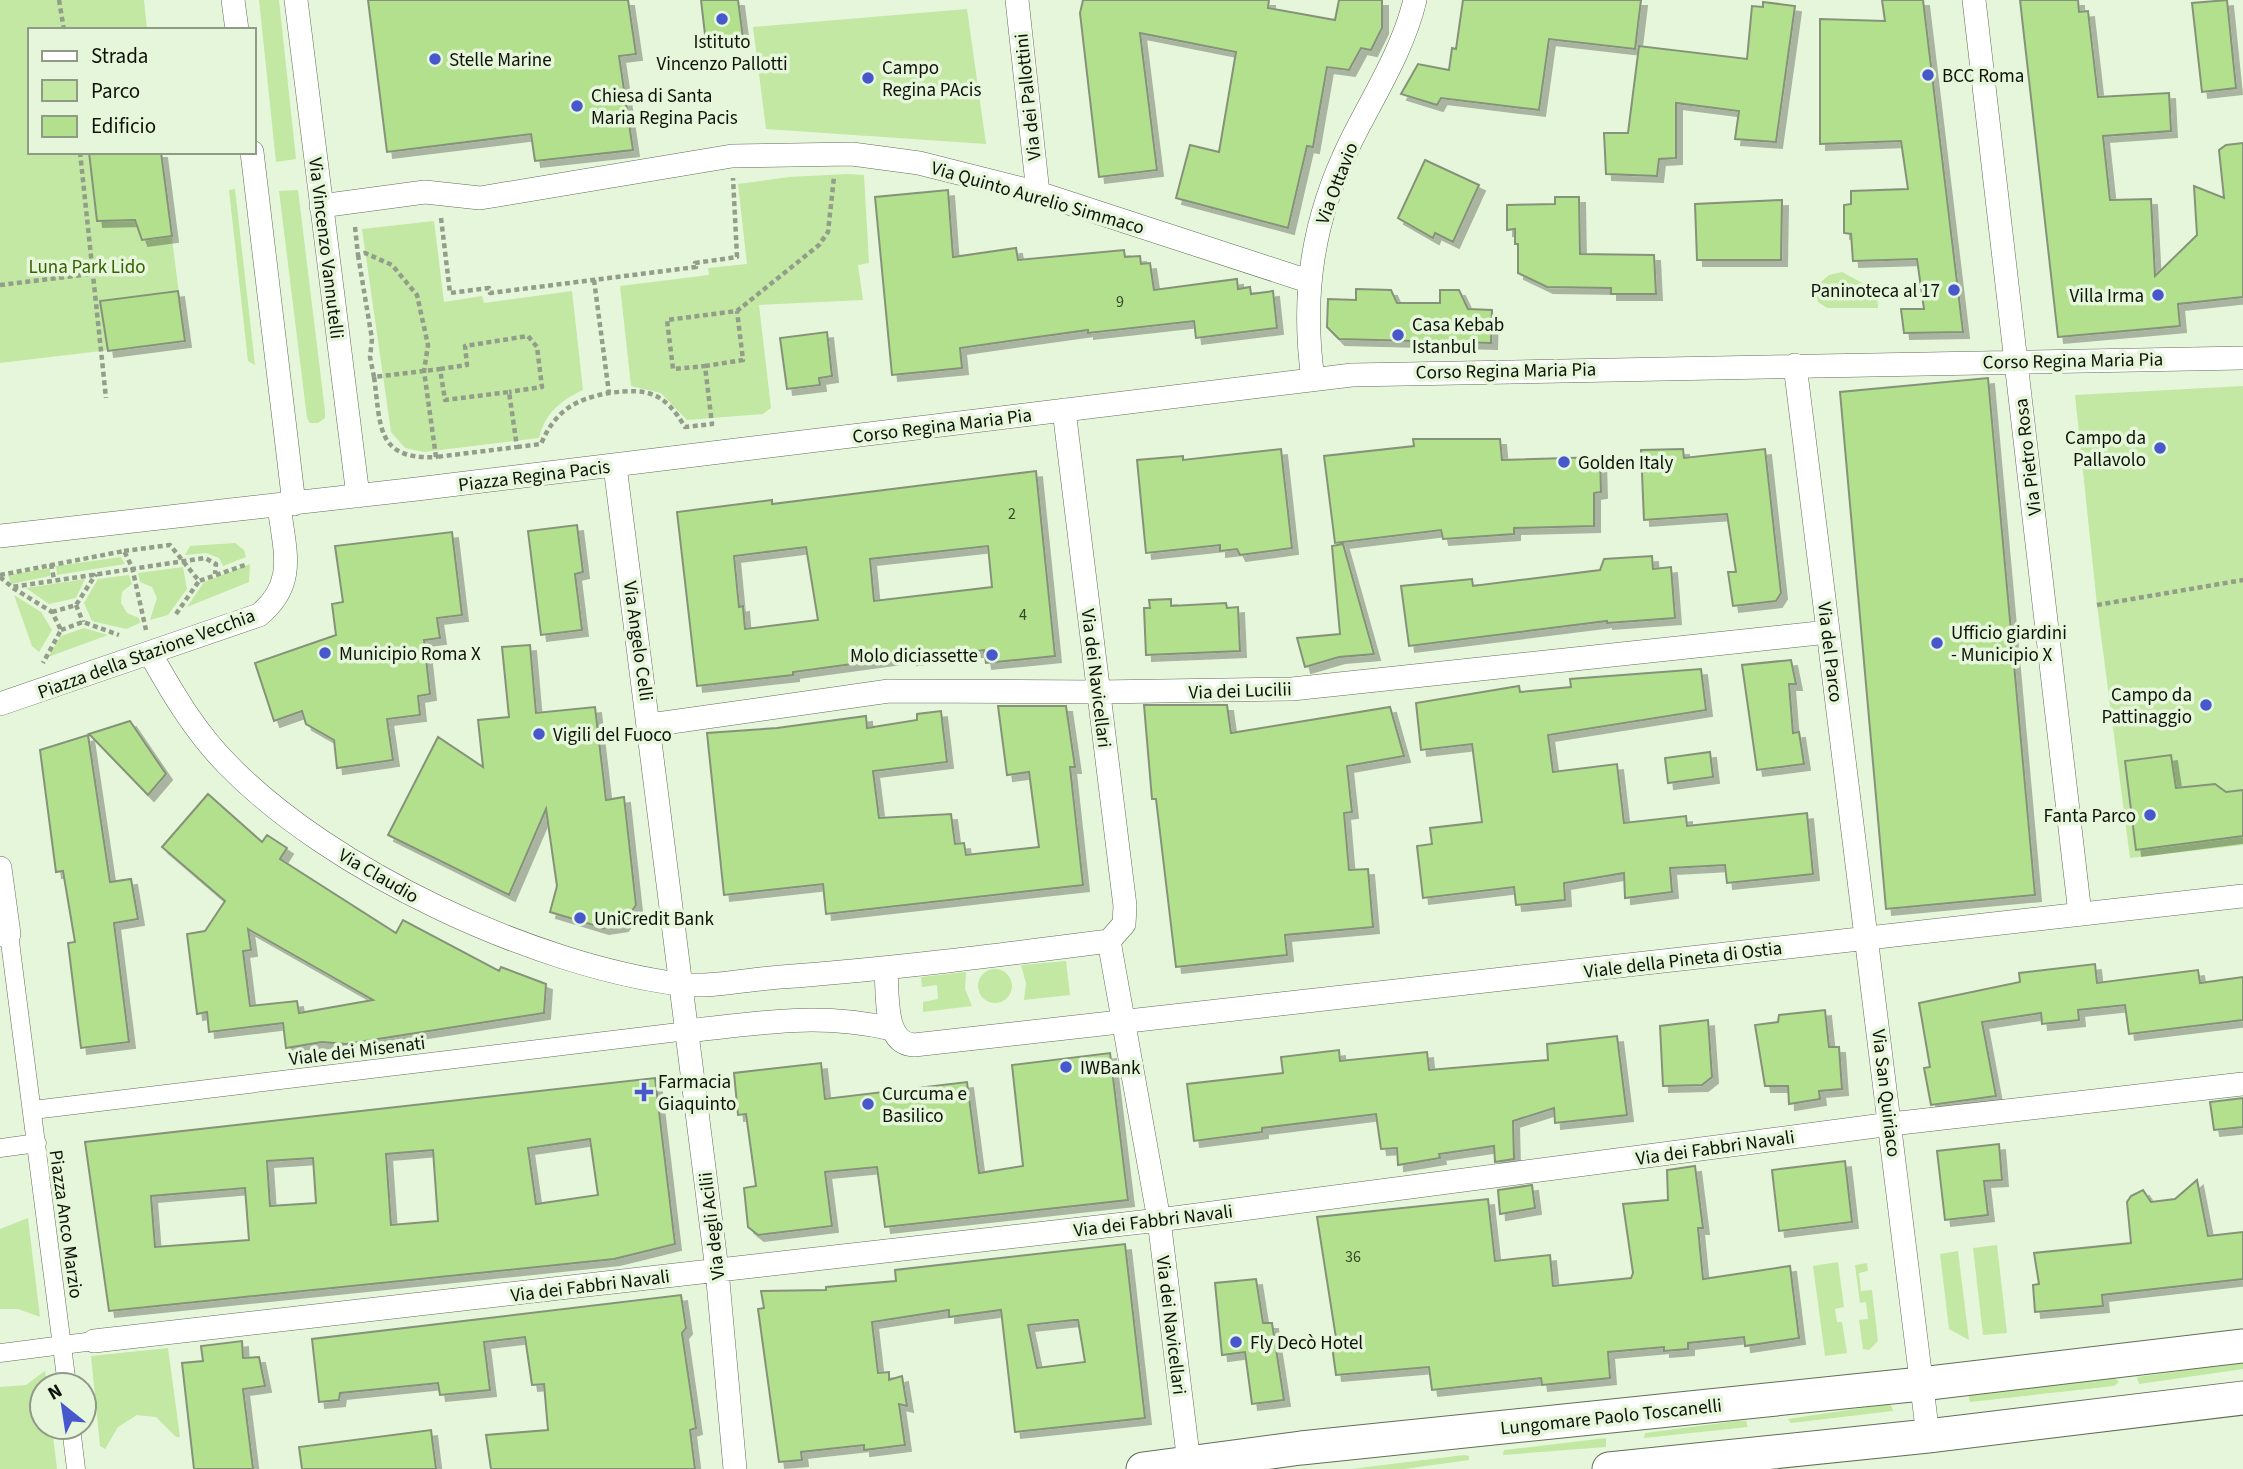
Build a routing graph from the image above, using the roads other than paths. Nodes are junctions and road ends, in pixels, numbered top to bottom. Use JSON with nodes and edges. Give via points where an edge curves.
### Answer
{"nodes":[{"id":1,"x":233,"y":0,"type":"edge"},
{"id":2,"x":296,"y":0,"type":"edge"},
{"id":3,"x":1017,"y":0,"type":"edge"},
{"id":4,"x":1415,"y":0,"type":"edge"},
{"id":5,"x":1974,"y":0,"type":"edge"},
{"id":6,"x":237,"y":28,"type":"edge"},
{"id":7,"x":252,"y":154,"type":"edge"},
{"id":8,"x":1038,"y":193,"type":"junction"},
{"id":9,"x":321,"y":206,"type":"junction"},
{"id":10,"x":1308,"y":281,"type":"junction"},
{"id":11,"x":2243,"y":358,"type":"edge"},
{"id":12,"x":2016,"y":361,"type":"junction"},
{"id":13,"x":1796,"y":365,"type":"junction"},
{"id":14,"x":1312,"y":379,"type":"junction"},
{"id":15,"x":1064,"y":410,"type":"junction"},
{"id":16,"x":773,"y":446,"type":"joint"},
{"id":17,"x":615,"y":466,"type":"junction"},
{"id":18,"x":358,"y":496,"type":"junction"},
{"id":19,"x":287,"y":505,"type":"junction"},
{"id":20,"x":0,"y":536,"type":"edge"},
{"id":21,"x":1828,"y":632,"type":"junction"},
{"id":22,"x":151,"y":655,"type":"junction"},
{"id":23,"x":1099,"y":692,"type":"junction"},
{"id":24,"x":0,"y":704,"type":"edge"},
{"id":25,"x":650,"y":725,"type":"junction"},
{"id":26,"x":0,"y":868,"type":"edge"},
{"id":27,"x":2243,"y":896,"type":"edge"},
{"id":28,"x":2080,"y":914,"type":"junction"},
{"id":29,"x":5,"y":934,"type":"edge"},
{"id":30,"x":1867,"y":938,"type":"junction"},
{"id":31,"x":1109,"y":941,"type":"junction"},
{"id":32,"x":886,"y":970,"type":"junction"},
{"id":33,"x":681,"y":984,"type":"junction"},
{"id":34,"x":1122,"y":1023,"type":"junction"},
{"id":35,"x":892,"y":1029,"type":"junction"},
{"id":36,"x":687,"y":1031,"type":"junction"},
{"id":37,"x":2243,"y":1084,"type":"edge"},
{"id":38,"x":33,"y":1110,"type":"junction"},
{"id":39,"x":1891,"y":1124,"type":"junction"},
{"id":40,"x":37,"y":1143,"type":"junction"},
{"id":41,"x":0,"y":1148,"type":"edge"},
{"id":42,"x":1159,"y":1220,"type":"junction"},
{"id":43,"x":717,"y":1270,"type":"junction"},
{"id":44,"x":94,"y":1341,"type":"joint"},
{"id":45,"x":62,"y":1346,"type":"junction"},
{"id":46,"x":2243,"y":1346,"type":"edge"},
{"id":47,"x":0,"y":1353,"type":"edge"},
{"id":48,"x":65,"y":1371,"type":"edge"},
{"id":49,"x":1921,"y":1384,"type":"junction"},
{"id":50,"x":2243,"y":1398,"type":"edge"},
{"id":51,"x":1928,"y":1436,"type":"junction"},
{"id":52,"x":73,"y":1441,"type":"edge"},
{"id":53,"x":1302,"y":1459,"type":"edge"},
{"id":54,"x":1189,"y":1462,"type":"junction"},
{"id":55,"x":76,"y":1469,"type":"edge"},
{"id":56,"x":735,"y":1469,"type":"edge"},
{"id":57,"x":1143,"y":1469,"type":"edge"},
{"id":58,"x":1609,"y":1469,"type":"edge"}],
"edges":[{"from":1,"to":6,"type":"street"},
{"from":2,"to":9,"type":"street","name":"Via Vincenzo Vannutelli"},
{"from":3,"to":8,"type":"street","name":"Via dei Pallottini"},
{"from":4,"to":10,"type":"street","name":"Via Ottavio","via":[[1400,44],[1331,187],[1315,235]]},
{"from":5,"to":12,"type":"street","name":"Via Pietro Rosa"},
{"from":7,"to":19,"type":"street"},
{"from":8,"to":9,"type":"street","name":"Via Quinto Aurelio Simmaco","via":[[900,159],[834,153],[726,157],[480,198],[425,192]]},
{"from":8,"to":10,"type":"street","name":"Via Quinto Aurelio Simmaco"},
{"from":9,"to":18,"type":"street","name":"Via Vincenzo Vannutelli"},
{"from":10,"to":14,"type":"street","name":"Via Ottavio"},
{"from":11,"to":12,"type":"street","name":"Corso Regina Maria Pia"},
{"from":12,"to":13,"type":"street","name":"Corso Regina Maria Pia"},
{"from":12,"to":28,"type":"street","name":"Via Pietro Rosa"},
{"from":13,"to":14,"type":"street","name":"Corso Regina Maria Pia","via":[[1410,372]]},
{"from":13,"to":21,"type":"street","name":"Via del Parco"},
{"from":14,"to":15,"type":"street","name":"Corso Regina Maria Pia"},
{"from":15,"to":16,"type":"street","name":"Corso Regina Maria Pia"},
{"from":15,"to":23,"type":"street","name":"Via dei Navicellari"},
{"from":16,"to":17,"type":"street","name":"Piazza Regina Pacis"},
{"from":17,"to":18,"type":"street","name":"Piazza Regina Pacis"},
{"from":17,"to":25,"type":"street","name":"Via Angelo Celli"},
{"from":18,"to":19,"type":"street","name":"Piazza Regina Pacis"},
{"from":19,"to":20,"type":"street"},
{"from":19,"to":22,"type":"street","name":"Piazza della Stazione Vecchia","via":[[284,585],[275,601],[246,622]]},
{"from":21,"to":23,"type":"street","name":"Via dei Lucilii","via":[[1316,687]]},
{"from":21,"to":30,"type":"street","name":"Via del Parco"},
{"from":22,"to":24,"type":"street","name":"Piazza della Stazione Vecchia"},
{"from":22,"to":33,"type":"street","name":"Via Claudio","via":[[187,716],[227,765],[279,811],[336,850],[420,898],[492,931],[574,959]]},
{"from":23,"to":25,"type":"street","name":"Via dei Lucilii","via":[[889,691]]},
{"from":23,"to":31,"type":"street","name":"Via dei Navicellari","via":[[1125,906],[1124,923]]},
{"from":25,"to":33,"type":"street","name":"Via Angelo Celli"},
{"from":26,"to":29,"type":"street"},
{"from":27,"to":28,"type":"street","name":"Viale della Pineta di Ostia"},
{"from":28,"to":30,"type":"street","name":"Viale della Pineta di Ostia"},
{"from":29,"to":38,"type":"street"},
{"from":30,"to":34,"type":"street","name":"Viale della Pineta di Ostia"},
{"from":30,"to":39,"type":"street","name":"Via San Quiriaco"},
{"from":31,"to":32,"type":"street","name":"Via Claudio"},
{"from":31,"to":34,"type":"street","name":"Via dei Navicellari"},
{"from":32,"to":33,"type":"street","name":"Via Claudio"},
{"from":32,"to":35,"type":"street"},
{"from":33,"to":36,"type":"street","name":"Via degli Acilii"},
{"from":34,"to":35,"type":"street","name":"Viale della Pineta di Ostia","via":[[914,1045],[899,1041]]},
{"from":34,"to":42,"type":"street","name":"Via dei Navicellari"},
{"from":35,"to":36,"type":"street","name":"Viale della Pineta di Ostia","via":[[818,1018]]},
{"from":36,"to":38,"type":"street","name":"Viale dei Misenati"},
{"from":36,"to":43,"type":"street","name":"Via degli Acilii"},
{"from":37,"to":39,"type":"street","name":"Via dei Fabbri Navali"},
{"from":38,"to":40,"type":"street"},
{"from":39,"to":42,"type":"street","name":"Via dei Fabbri Navali"},
{"from":39,"to":49,"type":"street","name":"Via San Quiriaco"},
{"from":40,"to":41,"type":"street","name":"Piazza Anco Marzio"},
{"from":40,"to":45,"type":"street","name":"Piazza Anco Marzio"},
{"from":42,"to":43,"type":"street","name":"Via dei Fabbri Navali"},
{"from":42,"to":54,"type":"street","name":"Via dei Navicellari"},
{"from":43,"to":44,"type":"street","name":"Via dei Fabbri Navali"},
{"from":43,"to":56,"type":"street","name":"Via degli Acilii"},
{"from":44,"to":45,"type":"street","name":"Via dei Fabbri Navali"},
{"from":45,"to":47,"type":"street"},
{"from":45,"to":48,"type":"street","name":"Piazza Anco Marzio"},
{"from":46,"to":49,"type":"main road","name":"Lungomare Paolo Toscanelli"},
{"from":49,"to":51,"type":"street"},
{"from":49,"to":53,"type":"main road","name":"Lungomare Paolo Toscanelli"},
{"from":50,"to":51,"type":"main road"},
{"from":51,"to":58,"type":"main road"},
{"from":52,"to":55,"type":"street"},
{"from":53,"to":54,"type":"main road","name":"Lungomare Paolo Toscanelli"},
{"from":54,"to":57,"type":"main road","name":"Lungomare Paolo Toscanelli"}]}
